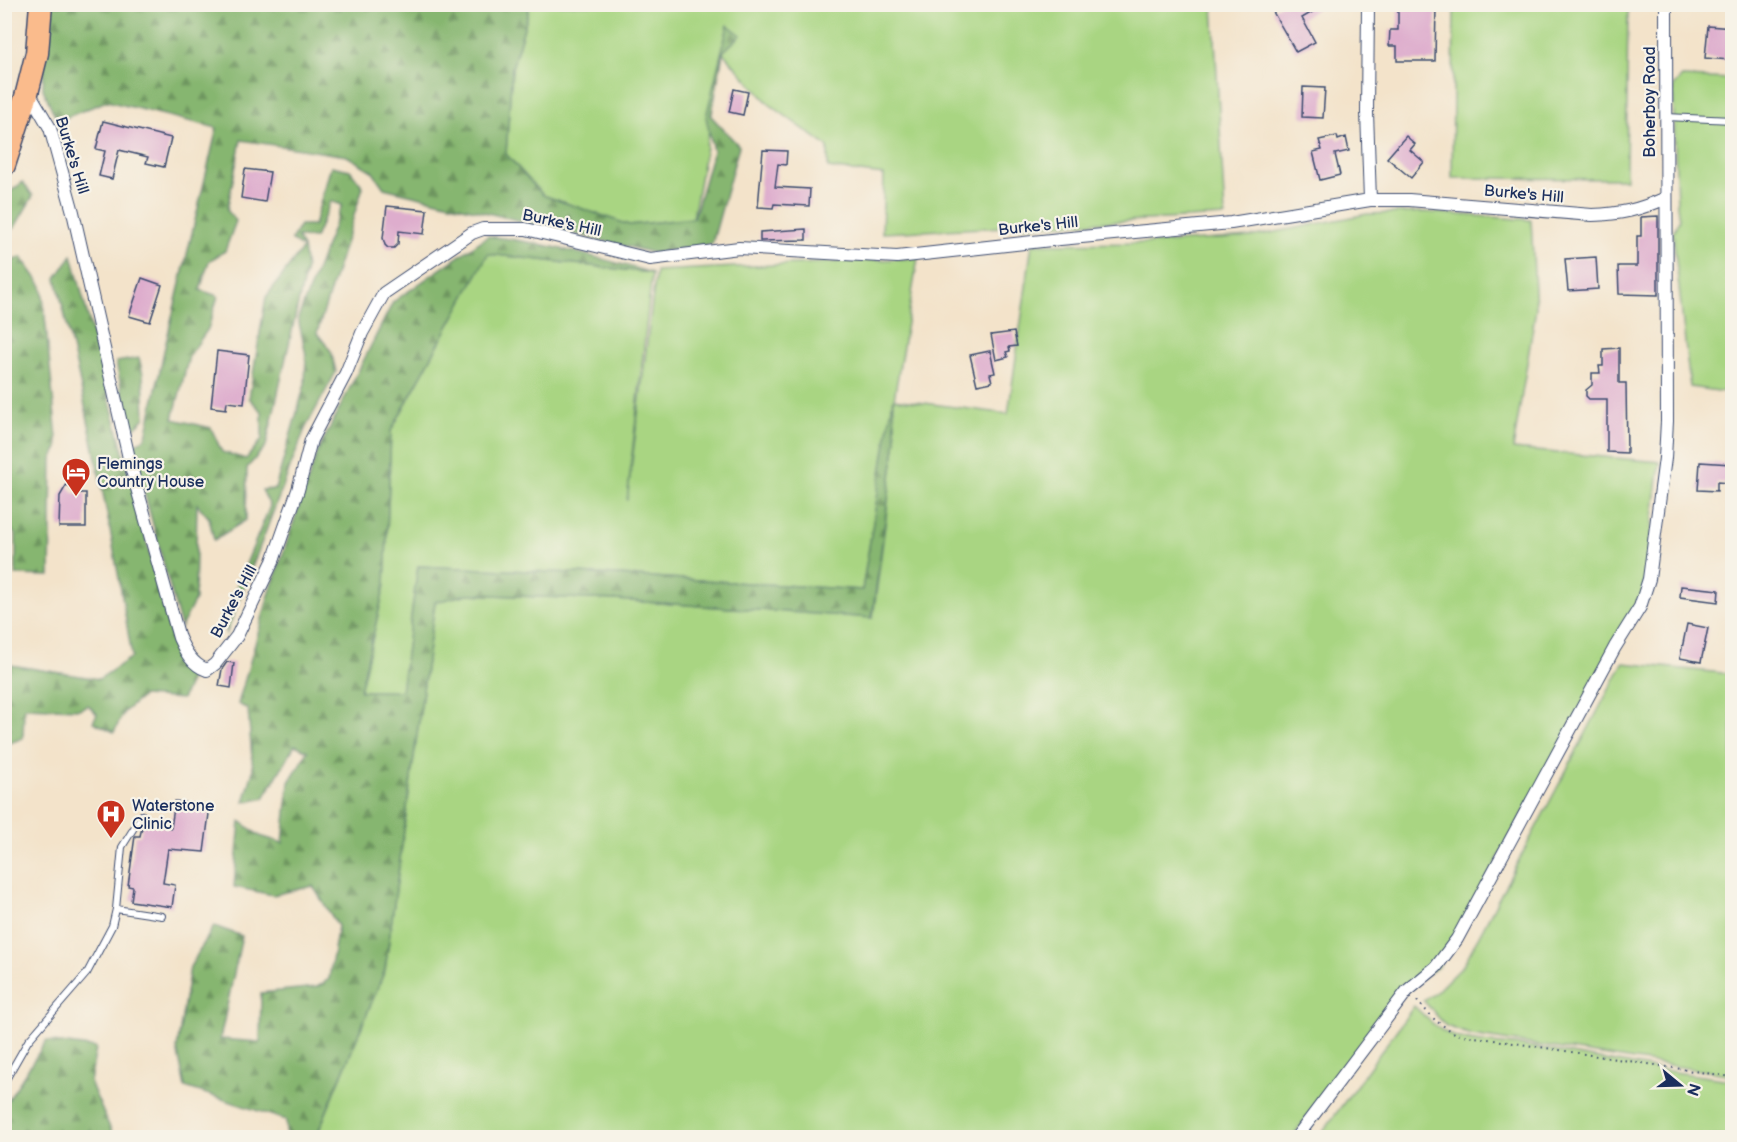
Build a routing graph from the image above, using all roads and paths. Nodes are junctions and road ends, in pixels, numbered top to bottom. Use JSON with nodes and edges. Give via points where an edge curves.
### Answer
{"nodes":[{"id":1,"x":41,"y":4,"type":"edge"},
{"id":2,"x":1368,"y":4,"type":"edge"},
{"id":3,"x":1665,"y":4,"type":"edge"},
{"id":4,"x":26,"y":97,"type":"junction"},
{"id":5,"x":1666,"y":117,"type":"junction"},
{"id":6,"x":1732,"y":120,"type":"edge"},
{"id":7,"x":4,"y":165,"type":"edge"},
{"id":8,"x":1666,"y":198,"type":"junction"},
{"id":9,"x":1370,"y":200,"type":"junction"},
{"id":10,"x":142,"y":815,"type":"dead end"},
{"id":11,"x":116,"y":909,"type":"junction"},
{"id":12,"x":162,"y":916,"type":"dead end"},
{"id":13,"x":1407,"y":991,"type":"junction"},
{"id":14,"x":1732,"y":1077,"type":"edge"},
{"id":15,"x":4,"y":1083,"type":"edge"},
{"id":16,"x":1296,"y":1137,"type":"edge"}],
"edges":[{"from":1,"to":4,"type":"highway"},
{"from":2,"to":9,"type":"street"},
{"from":3,"to":5,"type":"street","name":"Boherboy Road"},
{"from":4,"to":7,"type":"highway"},
{"from":4,"to":9,"type":"street","name":"Burke's Hill","via":[[33,99],[50,128],[131,467],[179,638],[194,663],[207,670],[237,636],[273,561],[311,440],[384,293],[472,232],[526,229],[651,259],[739,248],[897,257],[1231,223]]},
{"from":5,"to":6,"type":"lane"},
{"from":5,"to":8,"type":"street","name":"Boherboy Road"},
{"from":8,"to":9,"type":"street","name":"Burke's Hill","via":[[1622,214],[1592,215]]},
{"from":8,"to":13,"type":"street","name":"Boherboy Road","via":[[1666,438],[1649,579],[1643,598],[1457,939],[1436,967]]},
{"from":10,"to":11,"type":"lane","via":[[122,847]]},
{"from":11,"to":12,"type":"lane"},
{"from":11,"to":15,"type":"lane","via":[[112,926],[87,973],[28,1041]]},
{"from":13,"to":14,"type":"path","via":[[1436,1021],[1456,1034]]},
{"from":13,"to":16,"type":"street","name":"Boherboy Road"}]}
